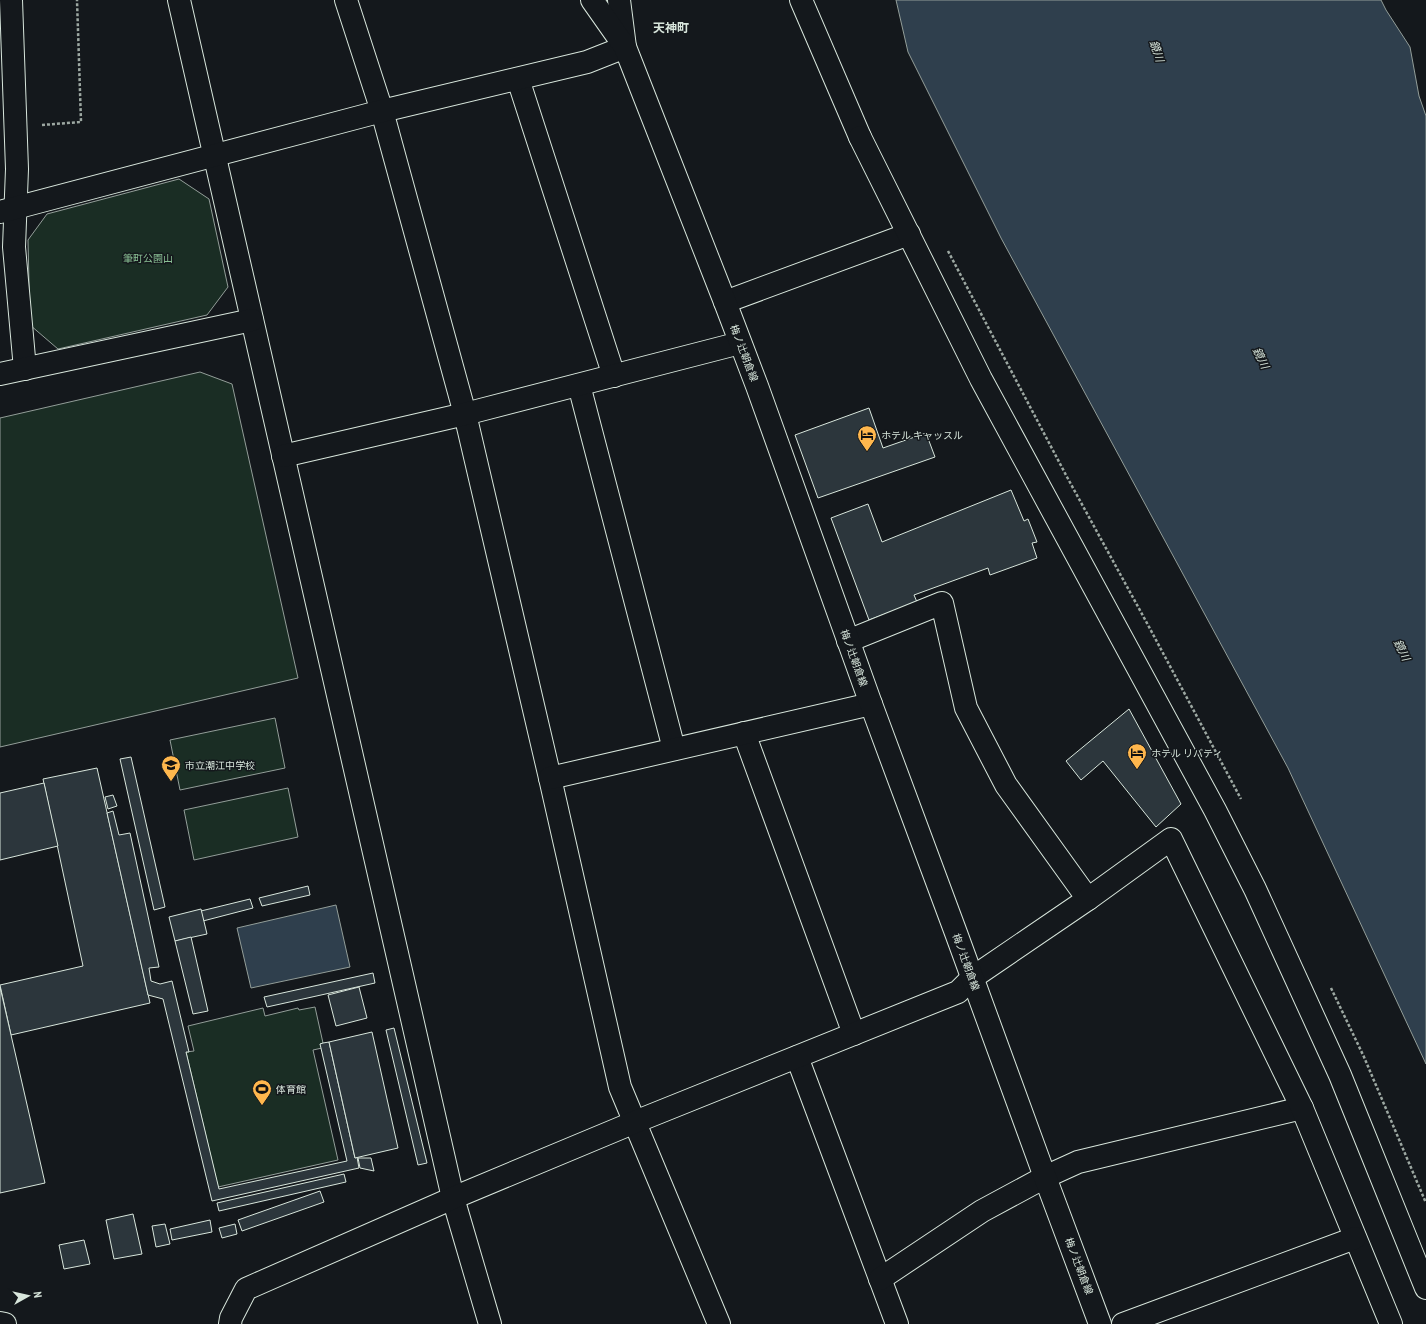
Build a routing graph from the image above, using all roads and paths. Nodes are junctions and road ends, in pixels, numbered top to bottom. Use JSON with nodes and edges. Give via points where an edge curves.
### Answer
{"nodes":[{"id":1,"x":10,"y":0,"type":"edge"},
{"id":2,"x":78,"y":0,"type":"edge"},
{"id":3,"x":180,"y":0,"type":"edge"},
{"id":4,"x":346,"y":0,"type":"edge"},
{"id":5,"x":592,"y":0,"type":"edge"},
{"id":6,"x":619,"y":0,"type":"edge"},
{"id":7,"x":801,"y":0,"type":"edge"},
{"id":8,"x":625,"y":47,"type":"junction"},
{"id":9,"x":518,"y":79,"type":"junction"},
{"id":10,"x":382,"y":111,"type":"junction"},
{"id":11,"x":15,"y":126,"type":"junction"},
{"id":12,"x":216,"y":154,"type":"junction"},
{"id":13,"x":8,"y":210,"type":"edge"},
{"id":14,"x":909,"y":234,"type":"junction"},
{"id":15,"x":725,"y":302,"type":"junction"},
{"id":16,"x":252,"y":320,"type":"junction"},
{"id":17,"x":740,"y":343,"type":"junction"},
{"id":18,"x":25,"y":369,"type":"junction"},
{"id":19,"x":0,"y":374,"type":"edge"},
{"id":20,"x":614,"y":376,"type":"junction"},
{"id":21,"x":579,"y":384,"type":"junction"},
{"id":22,"x":465,"y":414,"type":"junction"},
{"id":23,"x":283,"y":456,"type":"junction"},
{"id":24,"x":848,"y":641,"type":"junction"},
{"id":25,"x":871,"y":704,"type":"junction"},
{"id":26,"x":744,"y":733,"type":"junction"},
{"id":27,"x":674,"y":749,"type":"junction"},
{"id":28,"x":550,"y":778,"type":"junction"},
{"id":29,"x":1088,"y":899,"type":"junction"},
{"id":30,"x":972,"y":978,"type":"junction"},
{"id":31,"x":854,"y":1034,"type":"junction"},
{"id":32,"x":797,"y":1057,"type":"junction"},
{"id":33,"x":1302,"y":1108,"type":"junction"},
{"id":34,"x":635,"y":1122,"type":"junction"},
{"id":35,"x":1045,"y":1177,"type":"junction"},
{"id":36,"x":453,"y":1198,"type":"junction"},
{"id":37,"x":1355,"y":1238,"type":"junction"},
{"id":38,"x":880,"y":1279,"type":"junction"},
{"id":39,"x":1426,"y":1288,"type":"edge"},
{"id":40,"x":0,"y":1323,"type":"edge"},
{"id":41,"x":5,"y":1324,"type":"edge"},
{"id":42,"x":230,"y":1324,"type":"edge"},
{"id":43,"x":490,"y":1324,"type":"edge"},
{"id":44,"x":719,"y":1324,"type":"edge"},
{"id":45,"x":897,"y":1324,"type":"edge"},
{"id":46,"x":1100,"y":1324,"type":"edge"},
{"id":47,"x":1123,"y":1324,"type":"edge"},
{"id":48,"x":1391,"y":1324,"type":"edge"}],
"edges":[{"from":1,"to":11,"type":"street"},
{"from":2,"to":11,"type":"path","via":[[81,122]]},
{"from":3,"to":12,"type":"street"},
{"from":4,"to":10,"type":"street"},
{"from":5,"to":8,"type":"street","name":"梅ノ辻朝倉線"},
{"from":6,"to":8,"type":"street"},
{"from":7,"to":14,"type":"street","via":[[860,137]]},
{"from":8,"to":9,"type":"street","via":[[587,62]]},
{"from":8,"to":15,"type":"street","name":"梅ノ辻朝倉線"},
{"from":9,"to":10,"type":"street"},
{"from":9,"to":20,"type":"street"},
{"from":10,"to":12,"type":"street"},
{"from":10,"to":22,"type":"street"},
{"from":11,"to":13,"type":"street","via":[[17,170]]},
{"from":12,"to":13,"type":"street"},
{"from":12,"to":16,"type":"street"},
{"from":13,"to":18,"type":"street","via":[[14,247]]},
{"from":14,"to":15,"type":"street"},
{"from":14,"to":39,"type":"street","via":[[981,379],[1255,889],[1340,1075]]},
{"from":15,"to":17,"type":"street","name":"梅ノ辻朝倉線"},
{"from":16,"to":18,"type":"street"},
{"from":16,"to":23,"type":"street"},
{"from":17,"to":20,"type":"street"},
{"from":17,"to":24,"type":"street","name":"梅ノ辻朝倉線"},
{"from":18,"to":19,"type":"street"},
{"from":20,"to":21,"type":"street"},
{"from":21,"to":22,"type":"street"},
{"from":21,"to":27,"type":"street"},
{"from":22,"to":23,"type":"street"},
{"from":22,"to":28,"type":"street"},
{"from":23,"to":36,"type":"street"},
{"from":24,"to":25,"type":"street","name":"梅ノ辻朝倉線"},
{"from":24,"to":29,"type":"street","via":[[942,603],[966,708],[1006,785]]},
{"from":25,"to":26,"type":"street"},
{"from":25,"to":30,"type":"street","name":"梅ノ辻朝倉線"},
{"from":26,"to":27,"type":"street"},
{"from":26,"to":31,"type":"street"},
{"from":27,"to":28,"type":"street"},
{"from":28,"to":34,"type":"street","via":[[620,1087]]},
{"from":29,"to":30,"type":"street"},
{"from":29,"to":33,"type":"street","via":[[1170,839]]},
{"from":30,"to":31,"type":"street","via":[[958,992]]},
{"from":30,"to":35,"type":"street","name":"梅ノ辻朝倉線"},
{"from":31,"to":32,"type":"street"},
{"from":32,"to":34,"type":"street"},
{"from":32,"to":38,"type":"street"},
{"from":33,"to":35,"type":"street","via":[[1078,1162]]},
{"from":33,"to":37,"type":"street"},
{"from":34,"to":36,"type":"street"},
{"from":34,"to":44,"type":"street"},
{"from":35,"to":38,"type":"street","via":[[982,1211]]},
{"from":35,"to":46,"type":"street","name":"梅ノ辻朝倉線"},
{"from":36,"to":42,"type":"street","via":[[246,1290]]},
{"from":36,"to":43,"type":"street"},
{"from":37,"to":47,"type":"street"},
{"from":37,"to":48,"type":"street"},
{"from":38,"to":45,"type":"street"},
{"from":40,"to":41,"type":"street"}]}
